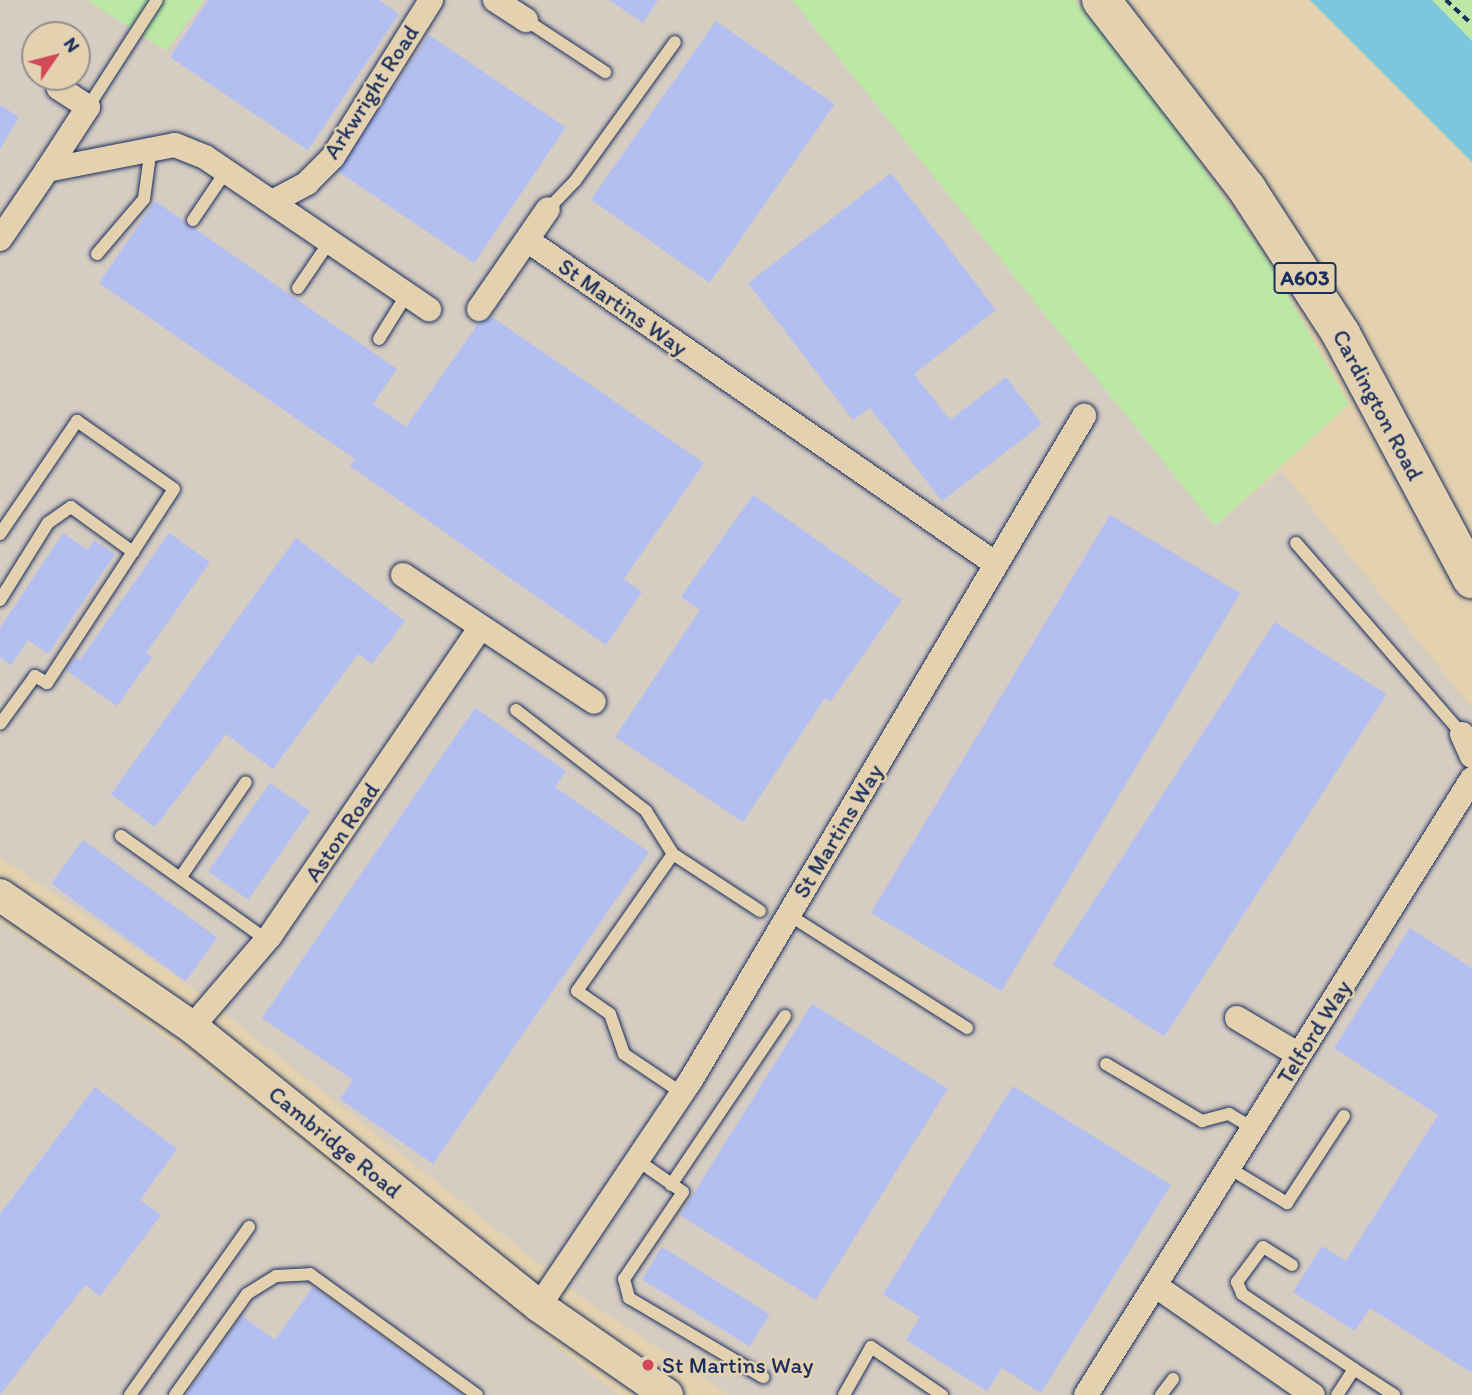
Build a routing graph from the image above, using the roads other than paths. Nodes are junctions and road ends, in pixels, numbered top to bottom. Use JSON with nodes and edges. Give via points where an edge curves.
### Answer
{"nodes":[{"id":1,"x":157,"y":0,"type":"edge"},
{"id":2,"x":431,"y":0,"type":"edge"},
{"id":3,"x":495,"y":0,"type":"edge"},
{"id":4,"x":1101,"y":0,"type":"edge"},
{"id":5,"x":526,"y":20,"type":"joint"},
{"id":6,"x":675,"y":42,"type":"dead end"},
{"id":7,"x":605,"y":72,"type":"dead end"},
{"id":8,"x":64,"y":91,"type":"edge"},
{"id":9,"x":88,"y":107,"type":"junction"},
{"id":10,"x":151,"y":146,"type":"junction"},
{"id":11,"x":47,"y":170,"type":"junction"},
{"id":12,"x":226,"y":171,"type":"junction"},
{"id":13,"x":272,"y":202,"type":"junction"},
{"id":14,"x":548,"y":209,"type":"joint"},
{"id":15,"x":193,"y":220,"type":"dead end"},
{"id":16,"x":0,"y":239,"type":"edge"},
{"id":17,"x":527,"y":240,"type":"junction"},
{"id":18,"x":330,"y":241,"type":"junction"},
{"id":19,"x":97,"y":254,"type":"dead end"},
{"id":20,"x":298,"y":288,"type":"dead end"},
{"id":21,"x":407,"y":294,"type":"junction"},
{"id":22,"x":429,"y":309,"type":"dead end"},
{"id":23,"x":479,"y":309,"type":"dead end"},
{"id":24,"x":379,"y":339,"type":"dead end"},
{"id":25,"x":1084,"y":416,"type":"dead end"},
{"id":26,"x":0,"y":534,"type":"edge"},
{"id":27,"x":1296,"y":543,"type":"dead end"},
{"id":28,"x":133,"y":552,"type":"junction"},
{"id":29,"x":996,"y":564,"type":"junction"},
{"id":30,"x":403,"y":575,"type":"dead end"},
{"id":31,"x":1472,"y":579,"type":"edge"},
{"id":32,"x":0,"y":600,"type":"edge"},
{"id":33,"x":480,"y":628,"type":"junction"},
{"id":34,"x":594,"y":702,"type":"dead end"},
{"id":35,"x":516,"y":710,"type":"dead end"},
{"id":36,"x":3,"y":716,"type":"edge"},
{"id":37,"x":1467,"y":745,"type":"edge"},
{"id":38,"x":246,"y":782,"type":"dead end"},
{"id":39,"x":1472,"y":783,"type":"edge"},
{"id":40,"x":121,"y":836,"type":"dead end"},
{"id":41,"x":673,"y":854,"type":"junction"},
{"id":42,"x":180,"y":878,"type":"junction"},
{"id":43,"x":0,"y":895,"type":"edge"},
{"id":44,"x":760,"y":911,"type":"dead end"},
{"id":45,"x":789,"y":915,"type":"junction"},
{"id":46,"x":267,"y":940,"type":"junction"},
{"id":47,"x":785,"y":1016,"type":"dead end"},
{"id":48,"x":1237,"y":1018,"type":"dead end"},
{"id":49,"x":192,"y":1027,"type":"junction"},
{"id":50,"x":967,"y":1028,"type":"dead end"},
{"id":51,"x":1299,"y":1055,"type":"junction"},
{"id":52,"x":1106,"y":1063,"type":"dead end"},
{"id":53,"x":682,"y":1093,"type":"junction"},
{"id":54,"x":1344,"y":1116,"type":"dead end"},
{"id":55,"x":1254,"y":1129,"type":"junction"},
{"id":56,"x":637,"y":1160,"type":"junction"},
{"id":57,"x":1230,"y":1168,"type":"junction"},
{"id":58,"x":671,"y":1185,"type":"junction"},
{"id":59,"x":249,"y":1227,"type":"dead end"},
{"id":60,"x":1292,"y":1265,"type":"dead end"},
{"id":61,"x":1156,"y":1286,"type":"junction"},
{"id":62,"x":539,"y":1306,"type":"junction"},
{"id":63,"x":1353,"y":1369,"type":"junction"},
{"id":64,"x":763,"y":1377,"type":"dead end"},
{"id":65,"x":1173,"y":1379,"type":"dead end"},
{"id":66,"x":130,"y":1395,"type":"edge"},
{"id":67,"x":175,"y":1395,"type":"edge"},
{"id":68,"x":477,"y":1395,"type":"edge"},
{"id":69,"x":667,"y":1395,"type":"edge"},
{"id":70,"x":844,"y":1395,"type":"edge"},
{"id":71,"x":942,"y":1395,"type":"edge"},
{"id":72,"x":1086,"y":1395,"type":"edge"},
{"id":73,"x":1161,"y":1395,"type":"edge"},
{"id":74,"x":1314,"y":1395,"type":"edge"},
{"id":75,"x":1337,"y":1395,"type":"edge"},
{"id":76,"x":1394,"y":1395,"type":"edge"}],
"edges":[{"from":1,"to":9,"type":"lane"},
{"from":2,"to":13,"type":"street","name":"Arkwright Road","via":[[332,157],[307,183]]},
{"from":3,"to":5,"type":"street"},
{"from":4,"to":31,"type":"main road","name":"Cardington Road","number":"A603","via":[[1247,188],[1341,334]]},
{"from":5,"to":7,"type":"lane"},
{"from":6,"to":14,"type":"lane","via":[[575,181]]},
{"from":8,"to":9,"type":"street"},
{"from":9,"to":11,"type":"street"},
{"from":10,"to":11,"type":"street"},
{"from":10,"to":12,"type":"street","via":[[175,145]]},
{"from":10,"to":19,"type":"lane","via":[[144,199]]},
{"from":11,"to":16,"type":"street"},
{"from":12,"to":13,"type":"street"},
{"from":12,"to":15,"type":"lane"},
{"from":13,"to":18,"type":"street"},
{"from":14,"to":17,"type":"street"},
{"from":17,"to":23,"type":"street"},
{"from":17,"to":29,"type":"street","name":"St Martins Way"},
{"from":18,"to":20,"type":"lane"},
{"from":18,"to":21,"type":"street"},
{"from":21,"to":22,"type":"street"},
{"from":21,"to":24,"type":"lane"},
{"from":25,"to":29,"type":"street","name":"St Martins Way"},
{"from":26,"to":28,"type":"lane","via":[[76,421],[174,489]]},
{"from":27,"to":37,"type":"lane"},
{"from":28,"to":32,"type":"lane","via":[[71,507],[48,523]]},
{"from":28,"to":36,"type":"lane","via":[[47,683],[35,676]]},
{"from":29,"to":45,"type":"street","name":"St Martins Way"},
{"from":30,"to":33,"type":"street"},
{"from":33,"to":34,"type":"street"},
{"from":33,"to":46,"type":"street","name":"Aston Road"},
{"from":35,"to":41,"type":"lane","via":[[646,811]]},
{"from":38,"to":42,"type":"lane"},
{"from":39,"to":51,"type":"street","name":"Telford Way"},
{"from":40,"to":42,"type":"lane"},
{"from":41,"to":44,"type":"lane"},
{"from":41,"to":53,"type":"lane","via":[[577,990],[610,1014],[624,1054]]},
{"from":42,"to":46,"type":"lane"},
{"from":43,"to":49,"type":"street","name":"Cambridge Road"},
{"from":45,"to":50,"type":"lane"},
{"from":45,"to":53,"type":"street","name":"St Martins Way"},
{"from":46,"to":49,"type":"street","name":"Aston Road"},
{"from":47,"to":58,"type":"lane"},
{"from":48,"to":51,"type":"street"},
{"from":49,"to":62,"type":"street","name":"Cambridge Road"},
{"from":51,"to":55,"type":"street","name":"Telford Way"},
{"from":52,"to":55,"type":"lane","via":[[1202,1121],[1229,1114]]},
{"from":53,"to":56,"type":"street","name":"St Martins Way"},
{"from":54,"to":57,"type":"lane","via":[[1287,1203]]},
{"from":55,"to":57,"type":"street","name":"Telford Way"},
{"from":56,"to":58,"type":"lane"},
{"from":56,"to":62,"type":"street","name":"St Martins Way"},
{"from":57,"to":61,"type":"street","name":"Telford Way"},
{"from":58,"to":64,"type":"lane","via":[[683,1192],[624,1279],[629,1298]]},
{"from":59,"to":66,"type":"lane"},
{"from":60,"to":63,"type":"lane","via":[[1263,1247],[1237,1282],[1242,1294]]},
{"from":61,"to":72,"type":"street","name":"Telford Way"},
{"from":61,"to":74,"type":"street"},
{"from":62,"to":69,"type":"street","name":"Cambridge Road"},
{"from":63,"to":75,"type":"lane"},
{"from":63,"to":76,"type":"lane"},
{"from":65,"to":73,"type":"lane"},
{"from":67,"to":68,"type":"lane","via":[[247,1294],[276,1276],[310,1274]]},
{"from":70,"to":71,"type":"lane","via":[[871,1347]]}]}
